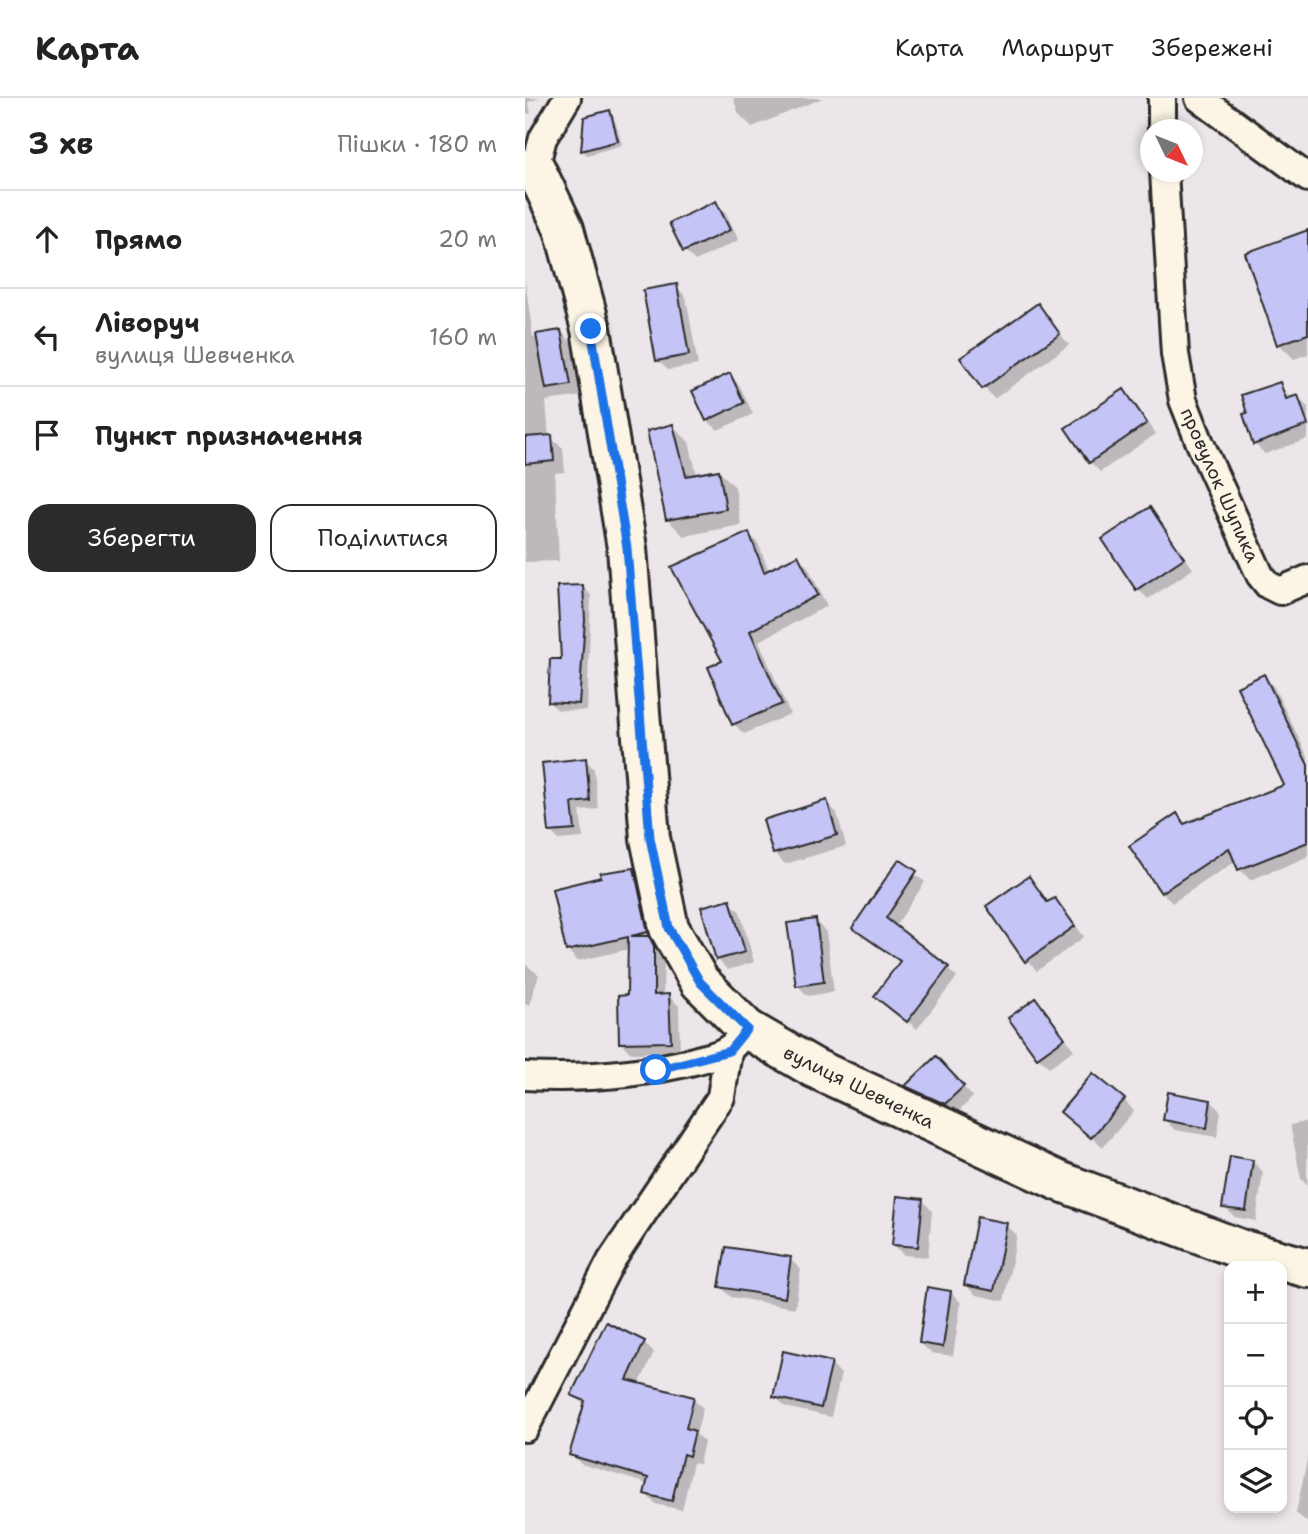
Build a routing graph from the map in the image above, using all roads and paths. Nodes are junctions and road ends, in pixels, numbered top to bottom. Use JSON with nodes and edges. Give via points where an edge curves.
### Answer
{"nodes":[{"id":1,"x":567,"y":98,"type":"edge"},
{"id":2,"x":1162,"y":98,"type":"edge"},
{"id":3,"x":1199,"y":98,"type":"edge"},
{"id":4,"x":1162,"y":119,"type":"edge"},
{"id":5,"x":530,"y":168,"type":"edge"},
{"id":6,"x":1308,"y":178,"type":"edge"},
{"id":7,"x":1165,"y":182,"type":"edge"},
{"id":8,"x":1308,"y":579,"type":"edge"},
{"id":9,"x":738,"y":1040,"type":"junction"},
{"id":10,"x":525,"y":1076,"type":"edge"},
{"id":11,"x":1308,"y":1268,"type":"edge"},
{"id":12,"x":525,"y":1428,"type":"edge"}],
"edges":[{"from":1,"to":5,"type":"street","name":"вулиця Шевченка"},
{"from":2,"to":4,"type":"street"},
{"from":3,"to":6,"type":"street"},
{"from":5,"to":9,"type":"street","name":"вулиця Шевченка","via":[[565,229],[591,329],[627,548],[650,838],[669,928]]},
{"from":7,"to":8,"type":"street","name":"провулок Шупика","via":[[1175,354],[1183,400],[1260,575],[1280,591]]},
{"from":9,"to":10,"type":"street","via":[[656,1070],[570,1078]]},
{"from":9,"to":11,"type":"street","name":"вулиця Шевченка","via":[[814,1068],[1059,1181],[1240,1249]]},
{"from":9,"to":12,"type":"street","via":[[720,1097],[611,1261]]}]}
